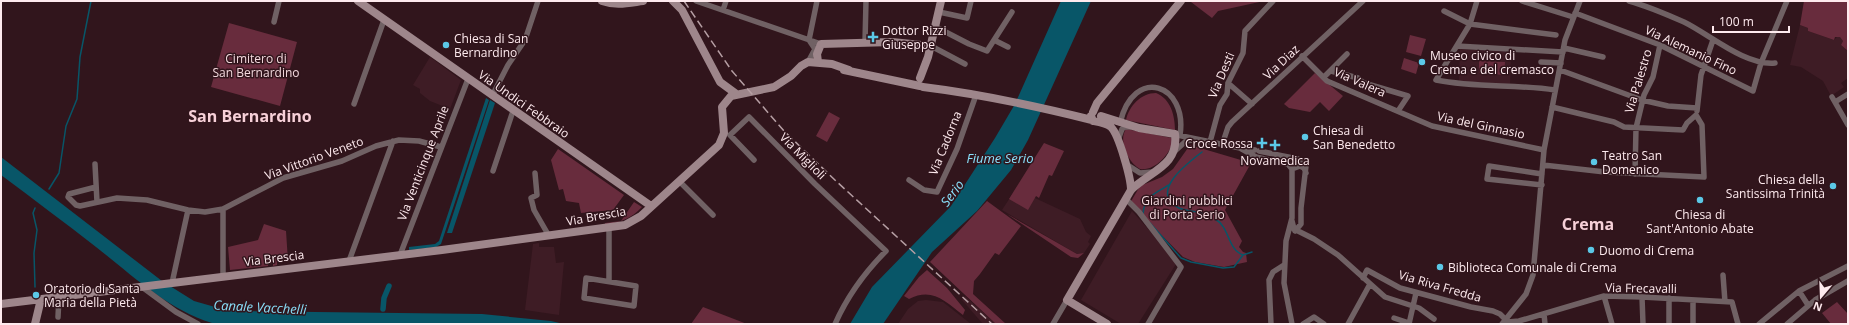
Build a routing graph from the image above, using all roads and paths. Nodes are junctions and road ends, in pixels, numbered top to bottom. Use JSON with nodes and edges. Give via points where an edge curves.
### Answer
{"nodes":[{"id":1,"x":279,"y":1,"type":"edge"},
{"id":2,"x":358,"y":1,"type":"edge"},
{"id":3,"x":538,"y":1,"type":"edge"},
{"id":4,"x":602,"y":1,"type":"edge"},
{"id":5,"x":643,"y":1,"type":"edge"},
{"id":6,"x":673,"y":1,"type":"edge"},
{"id":7,"x":696,"y":1,"type":"edge"},
{"id":8,"x":726,"y":1,"type":"edge"},
{"id":9,"x":816,"y":1,"type":"edge"},
{"id":10,"x":866,"y":1,"type":"edge"},
{"id":11,"x":941,"y":1,"type":"edge"},
{"id":12,"x":971,"y":1,"type":"edge"},
{"id":13,"x":1181,"y":1,"type":"edge"},
{"id":14,"x":1273,"y":1,"type":"edge"},
{"id":15,"x":1363,"y":1,"type":"edge"},
{"id":16,"x":1477,"y":1,"type":"edge"},
{"id":17,"x":1522,"y":1,"type":"edge"},
{"id":18,"x":1580,"y":1,"type":"edge"},
{"id":19,"x":1629,"y":1,"type":"edge"},
{"id":20,"x":1787,"y":1,"type":"edge"},
{"id":21,"x":611,"y":3,"type":"edge"},
{"id":22,"x":723,"y":10,"type":"junction"},
{"id":23,"x":1444,"y":11,"type":"dead end"},
{"id":24,"x":939,"y":12,"type":"junction"},
{"id":25,"x":1012,"y":12,"type":"dead end"},
{"id":26,"x":1574,"y":15,"type":"junction"},
{"id":27,"x":384,"y":20,"type":"junction"},
{"id":28,"x":274,"y":22,"type":"dead end"},
{"id":29,"x":1470,"y":24,"type":"junction"},
{"id":30,"x":936,"y":27,"type":"junction"},
{"id":31,"x":1556,"y":35,"type":"dead end"},
{"id":32,"x":809,"y":40,"type":"junction"},
{"id":33,"x":994,"y":40,"type":"junction"},
{"id":34,"x":1713,"y":40,"type":"junction"},
{"id":35,"x":865,"y":42,"type":"junction"},
{"id":36,"x":820,"y":44,"type":"junction"},
{"id":37,"x":1660,"y":45,"type":"junction"},
{"id":38,"x":931,"y":46,"type":"junction"},
{"id":39,"x":1457,"y":46,"type":"junction"},
{"id":40,"x":1008,"y":47,"type":"dead end"},
{"id":41,"x":1563,"y":50,"type":"junction"},
{"id":42,"x":1347,"y":54,"type":"dead end"},
{"id":43,"x":1302,"y":56,"type":"junction"},
{"id":44,"x":1603,"y":57,"type":"dead end"},
{"id":45,"x":808,"y":62,"type":"junction"},
{"id":46,"x":818,"y":62,"type":"junction"},
{"id":47,"x":1541,"y":62,"type":"dead end"},
{"id":48,"x":1561,"y":63,"type":"junction"},
{"id":49,"x":1760,"y":63,"type":"junction"},
{"id":50,"x":1774,"y":63,"type":"dead end"},
{"id":51,"x":965,"y":64,"type":"dead end"},
{"id":52,"x":1703,"y":67,"type":"junction"},
{"id":53,"x":798,"y":70,"type":"junction"},
{"id":54,"x":849,"y":70,"type":"junction"},
{"id":55,"x":1560,"y":70,"type":"junction"},
{"id":56,"x":1331,"y":71,"type":"junction"},
{"id":57,"x":1324,"y":77,"type":"junction"},
{"id":58,"x":468,"y":79,"type":"junction"},
{"id":59,"x":923,"y":82,"type":"junction"},
{"id":60,"x":1228,"y":83,"type":"junction"},
{"id":61,"x":1555,"y":90,"type":"junction"},
{"id":62,"x":735,"y":94,"type":"junction"},
{"id":63,"x":1848,"y":94,"type":"edge"},
{"id":64,"x":976,"y":95,"type":"junction"},
{"id":65,"x":492,"y":96,"type":"junction"},
{"id":66,"x":1832,"y":96,"type":"dead end"},
{"id":67,"x":1642,"y":100,"type":"junction"},
{"id":68,"x":1836,"y":102,"type":"junction"},
{"id":69,"x":354,"y":104,"type":"dead end"},
{"id":70,"x":1252,"y":104,"type":"junction"},
{"id":71,"x":1552,"y":106,"type":"junction"},
{"id":72,"x":1697,"y":108,"type":"junction"},
{"id":73,"x":513,"y":111,"type":"junction"},
{"id":74,"x":1398,"y":111,"type":"junction"},
{"id":75,"x":1096,"y":116,"type":"junction"},
{"id":76,"x":1696,"y":116,"type":"junction"},
{"id":77,"x":1414,"y":120,"type":"joint"},
{"id":78,"x":1848,"y":125,"type":"edge"},
{"id":79,"x":1120,"y":127,"type":"junction"},
{"id":80,"x":1636,"y":128,"type":"junction"},
{"id":81,"x":727,"y":134,"type":"junction"},
{"id":82,"x":1177,"y":135,"type":"junction"},
{"id":83,"x":1201,"y":140,"type":"junction"},
{"id":84,"x":393,"y":141,"type":"junction"},
{"id":85,"x":1118,"y":141,"type":"junction"},
{"id":86,"x":1210,"y":142,"type":"junction"},
{"id":87,"x":1222,"y":145,"type":"junction"},
{"id":88,"x":441,"y":146,"type":"junction"},
{"id":89,"x":1544,"y":150,"type":"junction"},
{"id":90,"x":1175,"y":151,"type":"junction"},
{"id":91,"x":1256,"y":152,"type":"junction"},
{"id":92,"x":754,"y":160,"type":"dead end"},
{"id":93,"x":95,"y":164,"type":"dead end"},
{"id":94,"x":1126,"y":164,"type":"junction"},
{"id":95,"x":1543,"y":165,"type":"junction"},
{"id":96,"x":1292,"y":169,"type":"junction"},
{"id":97,"x":493,"y":171,"type":"dead end"},
{"id":98,"x":1156,"y":171,"type":"junction"},
{"id":99,"x":1306,"y":173,"type":"junction"},
{"id":100,"x":535,"y":174,"type":"dead end"},
{"id":101,"x":1542,"y":174,"type":"junction"},
{"id":102,"x":1635,"y":174,"type":"junction"},
{"id":103,"x":909,"y":180,"type":"dead end"},
{"id":104,"x":679,"y":181,"type":"junction"},
{"id":105,"x":1542,"y":185,"type":"junction"},
{"id":106,"x":96,"y":187,"type":"junction"},
{"id":107,"x":1131,"y":190,"type":"junction"},
{"id":108,"x":1126,"y":199,"type":"junction"},
{"id":109,"x":97,"y":202,"type":"junction"},
{"id":110,"x":651,"y":206,"type":"junction"},
{"id":111,"x":188,"y":210,"type":"junction"},
{"id":112,"x":223,"y":210,"type":"junction"},
{"id":113,"x":713,"y":215,"type":"dead end"},
{"id":114,"x":1292,"y":218,"type":"junction"},
{"id":115,"x":609,"y":228,"type":"junction"},
{"id":116,"x":1296,"y":230,"type":"junction"},
{"id":117,"x":549,"y":236,"type":"junction"},
{"id":118,"x":1286,"y":242,"type":"junction"},
{"id":119,"x":400,"y":255,"type":"junction"},
{"id":120,"x":349,"y":261,"type":"junction"},
{"id":121,"x":1284,"y":265,"type":"junction"},
{"id":122,"x":1847,"y":268,"type":"edge"},
{"id":123,"x":1723,"y":275,"type":"dead end"},
{"id":124,"x":223,"y":276,"type":"junction"},
{"id":125,"x":1363,"y":278,"type":"junction"},
{"id":126,"x":609,"y":281,"type":"junction"},
{"id":127,"x":1848,"y":281,"type":"edge"},
{"id":128,"x":170,"y":283,"type":"junction"},
{"id":129,"x":1370,"y":284,"type":"junction"},
{"id":130,"x":143,"y":287,"type":"junction"},
{"id":131,"x":1799,"y":291,"type":"junction"},
{"id":132,"x":1416,"y":293,"type":"junction"},
{"id":133,"x":1604,"y":296,"type":"junction"},
{"id":134,"x":59,"y":297,"type":"junction"},
{"id":135,"x":1642,"y":297,"type":"junction"},
{"id":136,"x":1669,"y":298,"type":"junction"},
{"id":137,"x":41,"y":300,"type":"junction"},
{"id":138,"x":1067,"y":300,"type":"junction"},
{"id":139,"x":1693,"y":300,"type":"junction"},
{"id":140,"x":1725,"y":302,"type":"junction"},
{"id":141,"x":1,"y":304,"type":"edge"},
{"id":142,"x":1808,"y":305,"type":"junction"},
{"id":143,"x":1413,"y":306,"type":"junction"},
{"id":144,"x":1544,"y":314,"type":"junction"},
{"id":145,"x":58,"y":317,"type":"dead end"},
{"id":146,"x":1394,"y":318,"type":"dead end"},
{"id":147,"x":1434,"y":319,"type":"dead end"},
{"id":148,"x":1504,"y":322,"type":"edge"},
{"id":149,"x":1409,"y":323,"type":"edge"},
{"id":150,"x":35,"y":324,"type":"edge"},
{"id":151,"x":198,"y":324,"type":"edge"},
{"id":152,"x":835,"y":324,"type":"edge"},
{"id":153,"x":1053,"y":324,"type":"edge"},
{"id":154,"x":1107,"y":324,"type":"edge"},
{"id":155,"x":1148,"y":324,"type":"edge"},
{"id":156,"x":1271,"y":324,"type":"edge"},
{"id":157,"x":1292,"y":324,"type":"edge"},
{"id":158,"x":1303,"y":324,"type":"edge"},
{"id":159,"x":1324,"y":324,"type":"edge"},
{"id":160,"x":1348,"y":324,"type":"edge"},
{"id":161,"x":1545,"y":324,"type":"edge"},
{"id":162,"x":1612,"y":324,"type":"edge"},
{"id":163,"x":1642,"y":324,"type":"edge"},
{"id":164,"x":1669,"y":324,"type":"edge"},
{"id":165,"x":1693,"y":324,"type":"edge"},
{"id":166,"x":1738,"y":324,"type":"edge"},
{"id":167,"x":1759,"y":324,"type":"edge"},
{"id":168,"x":1787,"y":324,"type":"edge"}],
"edges":[{"from":1,"to":28,"type":"street"},
{"from":2,"to":27,"type":"street","name":"Via Undici Febbraio"},
{"from":3,"to":65,"type":"street","via":[[525,40]]},
{"from":4,"to":21,"type":"street"},
{"from":5,"to":21,"type":"street"},
{"from":6,"to":62,"type":"street","via":[[682,10],[720,82]]},
{"from":7,"to":22,"type":"street"},
{"from":8,"to":22,"type":"street"},
{"from":9,"to":32,"type":"street"},
{"from":10,"to":35,"type":"street"},
{"from":11,"to":24,"type":"street"},
{"from":12,"to":24,"type":"street","via":[[967,18]]},
{"from":13,"to":75,"type":"street","via":[[1099,101]]},
{"from":14,"to":60,"type":"street","name":"Via Desti","via":[[1245,31],[1243,53]]},
{"from":15,"to":43,"type":"street","name":"Via Diaz"},
{"from":16,"to":29,"type":"street"},
{"from":17,"to":26,"type":"street","name":"Via Alemanio Fino"},
{"from":18,"to":26,"type":"street"},
{"from":19,"to":34,"type":"street","via":[[1684,22]]},
{"from":20,"to":49,"type":"street"},
{"from":22,"to":32,"type":"street"},
{"from":23,"to":29,"type":"street"},
{"from":24,"to":30,"type":"street"},
{"from":25,"to":33,"type":"street"},
{"from":26,"to":37,"type":"street","name":"Via Alemanio Fino"},
{"from":26,"to":41,"type":"street"},
{"from":27,"to":58,"type":"street","name":"Via Undici Febbraio"},
{"from":27,"to":69,"type":"street"},
{"from":29,"to":31,"type":"street"},
{"from":29,"to":39,"type":"street"},
{"from":30,"to":33,"type":"street","via":[[987,51]]},
{"from":30,"to":38,"type":"street"},
{"from":32,"to":36,"type":"street"},
{"from":32,"to":45,"type":"street","via":[[815,49]]},
{"from":33,"to":40,"type":"street"},
{"from":34,"to":49,"type":"street"},
{"from":34,"to":52,"type":"street"},
{"from":35,"to":36,"type":"street"},
{"from":35,"to":38,"type":"street"},
{"from":36,"to":46,"type":"street"},
{"from":37,"to":52,"type":"street","name":"Via Alemanio Fino"},
{"from":37,"to":67,"type":"street","name":"Via Palestro","via":[[1653,77]]},
{"from":38,"to":51,"type":"street"},
{"from":38,"to":59,"type":"street"},
{"from":39,"to":41,"type":"street"},
{"from":39,"to":61,"type":"street","via":[[1436,80],[1459,85],[1531,86]]},
{"from":41,"to":44,"type":"street"},
{"from":41,"to":48,"type":"street"},
{"from":42,"to":56,"type":"street"},
{"from":43,"to":57,"type":"street","name":"Via Valera"},
{"from":43,"to":70,"type":"street","name":"Via Diaz"},
{"from":45,"to":46,"type":"street"},
{"from":45,"to":53,"type":"street"},
{"from":46,"to":54,"type":"street"},
{"from":47,"to":48,"type":"street"},
{"from":48,"to":55,"type":"street"},
{"from":49,"to":50,"type":"street"},
{"from":49,"to":52,"type":"street","name":"Via Alemanio Fino","via":[[1753,91]]},
{"from":52,"to":72,"type":"street"},
{"from":53,"to":54,"type":"street","via":[[813,66]]},
{"from":53,"to":62,"type":"street","via":[[783,82],[768,89]]},
{"from":54,"to":59,"type":"street","via":[[892,79]]},
{"from":55,"to":61,"type":"street"},
{"from":55,"to":67,"type":"street"},
{"from":56,"to":57,"type":"street"},
{"from":56,"to":74,"type":"street","via":[[1408,96]]},
{"from":57,"to":74,"type":"street","name":"Via Valera","via":[[1327,81]]},
{"from":58,"to":65,"type":"street","name":"Via Undici Febbraio"},
{"from":58,"to":88,"type":"street","name":"Via Venticinque Aprile"},
{"from":59,"to":64,"type":"street"},
{"from":60,"to":70,"type":"street"},
{"from":60,"to":86,"type":"street","name":"Via Desti","via":[[1227,94],[1220,105]]},
{"from":61,"to":71,"type":"street"},
{"from":62,"to":81,"type":"street","via":[[722,107]]},
{"from":63,"to":68,"type":"street"},
{"from":64,"to":75,"type":"street","via":[[1068,114]]},
{"from":64,"to":103,"type":"street","name":"Via Cadorna","via":[[957,149],[937,192],[924,190]]},
{"from":65,"to":73,"type":"street","name":"Via Undici Febbraio"},
{"from":66,"to":68,"type":"street"},
{"from":67,"to":72,"type":"street","via":[[1668,106]]},
{"from":67,"to":80,"type":"street","name":"Via Palestro"},
{"from":68,"to":78,"type":"street"},
{"from":70,"to":87,"type":"street","name":"Via Diaz","via":[[1228,127]]},
{"from":71,"to":80,"type":"street","via":[[1624,127]]},
{"from":71,"to":89,"type":"street"},
{"from":72,"to":76,"type":"street"},
{"from":73,"to":97,"type":"street"},
{"from":73,"to":110,"type":"street","name":"Via Undici Febbraio"},
{"from":74,"to":77,"type":"street","name":"Via Valera"},
{"from":75,"to":79,"type":"street"},
{"from":75,"to":85,"type":"street","via":[[1112,128]]},
{"from":76,"to":80,"type":"street","via":[[1687,123],[1684,130]]},
{"from":76,"to":102,"type":"street","via":[[1702,124],[1704,177]]},
{"from":77,"to":89,"type":"street","name":"Via del Ginnasio"},
{"from":79,"to":82,"type":"street"},
{"from":79,"to":82,"type":"street","via":[[1127,103],[1134,94],[1146,88],[1157,87],[1169,94],[1176,104],[1181,123]]},
{"from":79,"to":85,"type":"street"},
{"from":80,"to":102,"type":"street","name":"Via Palestro"},
{"from":81,"to":92,"type":"street"},
{"from":81,"to":104,"type":"street","name":"Via Brescia","via":[[719,145]]},
{"from":81,"to":152,"type":"street","name":"Via Miglioli","via":[[749,117],[886,251],[854,289]]},
{"from":82,"to":83,"type":"street"},
{"from":82,"to":90,"type":"street"},
{"from":83,"to":86,"type":"street"},
{"from":83,"to":90,"type":"street","via":[[1186,141]]},
{"from":84,"to":88,"type":"street","name":"Via Vittorio Veneto","via":[[417,141]]},
{"from":84,"to":112,"type":"street","name":"Via Vittorio Veneto","via":[[342,161],[283,178]]},
{"from":84,"to":120,"type":"street"},
{"from":85,"to":94,"type":"street"},
{"from":86,"to":87,"type":"street"},
{"from":87,"to":91,"type":"street"},
{"from":88,"to":119,"type":"street","name":"Via Venticinque Aprile"},
{"from":89,"to":95,"type":"street"},
{"from":90,"to":98,"type":"street"},
{"from":91,"to":96,"type":"street","via":[[1286,163]]},
{"from":91,"to":99,"type":"street","via":[[1301,161],[1306,166]]},
{"from":93,"to":106,"type":"street"},
{"from":94,"to":98,"type":"street","via":[[1140,173]]},
{"from":94,"to":107,"type":"street"},
{"from":95,"to":101,"type":"street"},
{"from":95,"to":102,"type":"street"},
{"from":96,"to":99,"type":"street","via":[[1300,166]]},
{"from":96,"to":114,"type":"street"},
{"from":98,"to":107,"type":"street"},
{"from":99,"to":116,"type":"street","via":[[1301,224]]},
{"from":100,"to":117,"type":"street","via":[[537,195],[531,198],[534,210]]},
{"from":101,"to":105,"type":"street"},
{"from":101,"to":105,"type":"street","via":[[1489,166],[1487,179]]},
{"from":104,"to":110,"type":"street","name":"Via Brescia"},
{"from":104,"to":113,"type":"street"},
{"from":105,"to":148,"type":"street","via":[[1531,280],[1528,289]]},
{"from":106,"to":109,"type":"street"},
{"from":106,"to":109,"type":"street","name":"Via Vittorio Veneto","via":[[73,192],[68,197],[80,206]]},
{"from":107,"to":108,"type":"street"},
{"from":108,"to":138,"type":"street"},
{"from":108,"to":155,"type":"street","via":[[1139,212],[1181,268]]},
{"from":109,"to":111,"type":"street","name":"Via Vittorio Veneto","via":[[117,198],[147,200]]},
{"from":110,"to":115,"type":"street","name":"Via Brescia","via":[[631,223]]},
{"from":111,"to":112,"type":"street","name":"Via Vittorio Veneto"},
{"from":111,"to":128,"type":"street"},
{"from":112,"to":124,"type":"street"},
{"from":114,"to":116,"type":"street","via":[[1292,226]]},
{"from":114,"to":118,"type":"street"},
{"from":115,"to":117,"type":"street","name":"Via Brescia"},
{"from":115,"to":126,"type":"street"},
{"from":116,"to":118,"type":"street","via":[[1290,234]]},
{"from":116,"to":125,"type":"street","via":[[1338,255]]},
{"from":117,"to":119,"type":"street","name":"Via Brescia"},
{"from":118,"to":121,"type":"street"},
{"from":119,"to":120,"type":"street","name":"Via Brescia"},
{"from":120,"to":124,"type":"street","name":"Via Brescia"},
{"from":121,"to":156,"type":"street","via":[[1273,272],[1269,280]]},
{"from":121,"to":157,"type":"street","via":[[1285,291]]},
{"from":122,"to":131,"type":"street"},
{"from":123,"to":140,"type":"street"},
{"from":124,"to":128,"type":"street","name":"Via Brescia"},
{"from":125,"to":129,"type":"street"},
{"from":125,"to":132,"type":"street","name":"Via Riva Fredda","via":[[1367,270],[1400,288]]},
{"from":126,"to":126,"type":"street","via":[[586,278],[584,298],[634,306],[636,286]]},
{"from":127,"to":142,"type":"street"},
{"from":128,"to":130,"type":"street","name":"Via Brescia"},
{"from":129,"to":143,"type":"street","via":[[1385,297]]},
{"from":129,"to":160,"type":"street"},
{"from":130,"to":134,"type":"street","name":"Via Brescia"},
{"from":130,"to":151,"type":"street","via":[[176,312]]},
{"from":131,"to":142,"type":"street"},
{"from":131,"to":167,"type":"street"},
{"from":132,"to":143,"type":"street"},
{"from":132,"to":148,"type":"street","name":"Via Riva Fredda","via":[[1493,311],[1500,314]]},
{"from":133,"to":135,"type":"street","name":"Via Frecavalli"},
{"from":133,"to":144,"type":"street","name":"Via Frecavalli"},
{"from":133,"to":162,"type":"street"},
{"from":134,"to":137,"type":"street","name":"Via Brescia"},
{"from":134,"to":145,"type":"street"},
{"from":135,"to":136,"type":"street","name":"Via Frecavalli"},
{"from":135,"to":163,"type":"street"},
{"from":136,"to":139,"type":"street","name":"Via Frecavalli"},
{"from":136,"to":164,"type":"street"},
{"from":137,"to":141,"type":"street","name":"Via Brescia"},
{"from":137,"to":150,"type":"street"},
{"from":138,"to":153,"type":"street"},
{"from":138,"to":154,"type":"street"},
{"from":139,"to":140,"type":"street","name":"Via Frecavalli"},
{"from":139,"to":165,"type":"street"},
{"from":140,"to":166,"type":"street","via":[[1732,302]]},
{"from":142,"to":168,"type":"street"},
{"from":143,"to":147,"type":"street"},
{"from":143,"to":149,"type":"street"},
{"from":144,"to":148,"type":"street","name":"Via Frecavalli"},
{"from":144,"to":161,"type":"street"},
{"from":146,"to":149,"type":"street"},
{"from":158,"to":159,"type":"street","via":[[1314,317]]}]}
